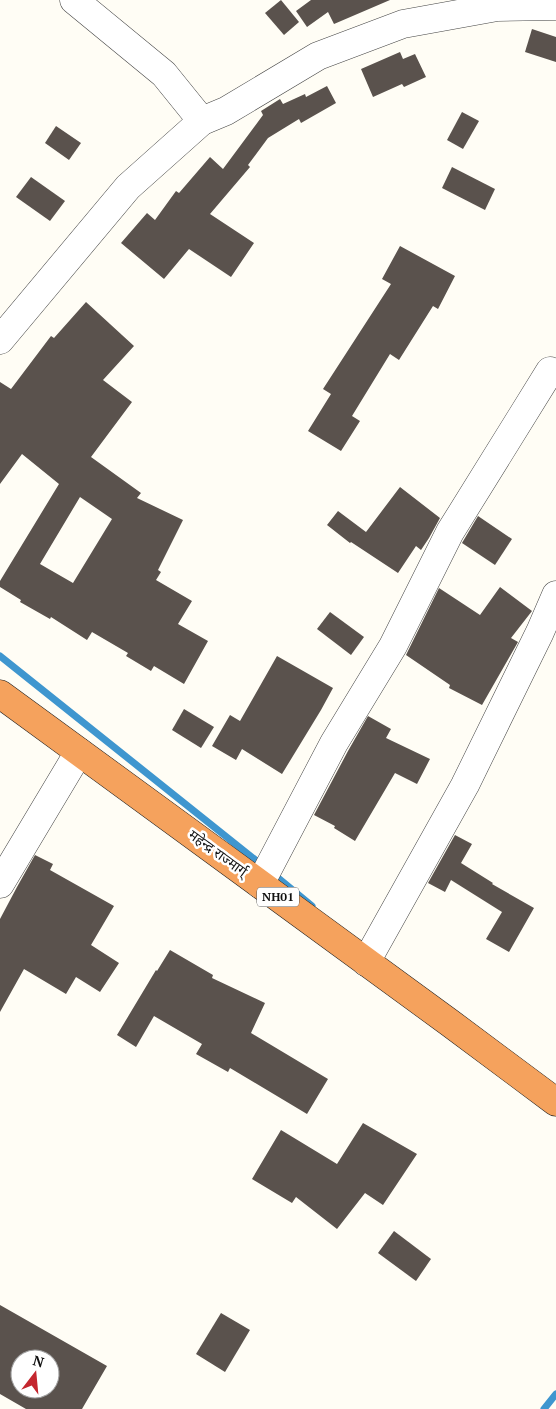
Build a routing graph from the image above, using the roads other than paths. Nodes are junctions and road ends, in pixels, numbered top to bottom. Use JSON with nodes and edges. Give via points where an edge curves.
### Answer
{"nodes":[{"id":1,"x":74,"y":0,"type":"edge"},
{"id":2,"x":556,"y":6,"type":"edge"},
{"id":3,"x":202,"y":121,"type":"junction"},
{"id":4,"x":0,"y":340,"type":"edge"},
{"id":5,"x":550,"y":371,"type":"dead end"},
{"id":6,"x":556,"y":595,"type":"edge"},
{"id":7,"x":0,"y":694,"type":"edge"},
{"id":8,"x":79,"y":752,"type":"junction"},
{"id":9,"x":0,"y":884,"type":"edge"},
{"id":10,"x":260,"y":884,"type":"junction"},
{"id":11,"x":366,"y":962,"type":"junction"},
{"id":12,"x":556,"y":1102,"type":"edge"}],
"edges":[{"from":1,"to":3,"type":"street","via":[[164,74]]},
{"from":2,"to":3,"type":"street","via":[[497,7],[403,24],[318,56],[226,111]]},
{"from":3,"to":4,"type":"street","via":[[128,187]]},
{"from":5,"to":10,"type":"street","via":[[450,532],[393,646],[334,743]]},
{"from":6,"to":11,"type":"street","via":[[465,785]]},
{"from":7,"to":8,"type":"highway","name":"महेन्द्र राज्मार्ग्","number":"NH01"},
{"from":8,"to":9,"type":"street"},
{"from":8,"to":10,"type":"highway","name":"महेन्द्र राज्मार्ग्","number":"NH01"},
{"from":10,"to":11,"type":"highway","name":"महेन्द्र राज्मार्ग्","number":"NH01"},
{"from":11,"to":12,"type":"highway","name":"महेन्द्र राज्मार्ग्","number":"NH01"}]}
